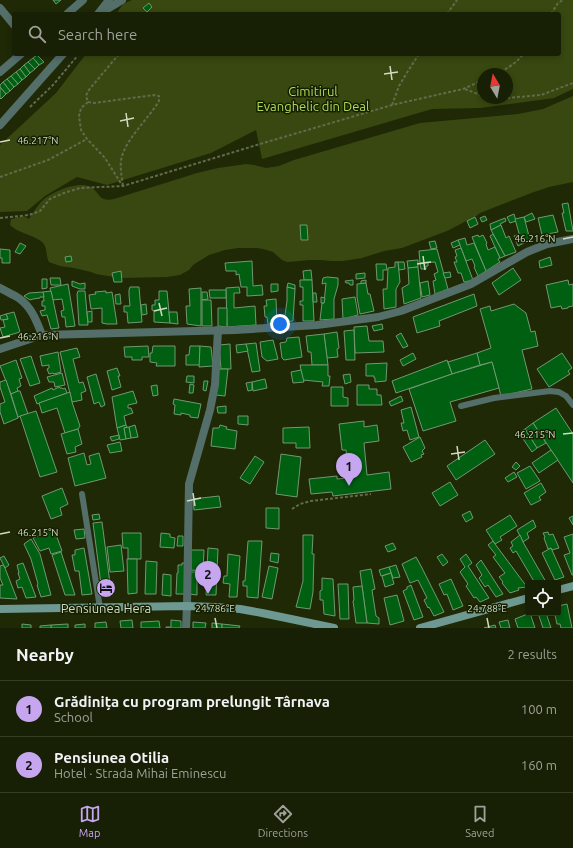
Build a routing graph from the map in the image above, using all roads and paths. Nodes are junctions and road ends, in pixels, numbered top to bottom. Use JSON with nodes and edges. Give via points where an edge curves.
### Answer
{"nodes":[{"id":1,"x":83,"y":0,"type":"edge"},
{"id":2,"x":109,"y":0,"type":"edge"},
{"id":3,"x":122,"y":0,"type":"edge"},
{"id":4,"x":457,"y":0,"type":"edge"},
{"id":5,"x":563,"y":0,"type":"edge"},
{"id":6,"x":0,"y":8,"type":"edge"},
{"id":7,"x":69,"y":12,"type":"edge"},
{"id":8,"x":100,"y":12,"type":"edge"},
{"id":9,"x":101,"y":12,"type":"edge"},
{"id":10,"x":448,"y":12,"type":"edge"},
{"id":11,"x":552,"y":12,"type":"edge"},
{"id":12,"x":12,"y":23,"type":"edge"},
{"id":13,"x":19,"y":56,"type":"edge"},
{"id":14,"x":61,"y":56,"type":"edge"},
{"id":15,"x":78,"y":56,"type":"edge"},
{"id":16,"x":117,"y":56,"type":"edge"},
{"id":17,"x":419,"y":56,"type":"edge"},
{"id":18,"x":522,"y":56,"type":"edge"},
{"id":19,"x":507,"y":68,"type":"edge"},
{"id":20,"x":0,"y":72,"type":"edge"},
{"id":21,"x":477,"y":83,"type":"edge"},
{"id":22,"x":573,"y":83,"type":"edge"},
{"id":23,"x":463,"y":89,"type":"junction"},
{"id":24,"x":477,"y":94,"type":"edge"},
{"id":25,"x":513,"y":97,"type":"edge"},
{"id":26,"x":88,"y":102,"type":"junction"},
{"id":27,"x":392,"y":105,"type":"junction"},
{"id":28,"x":26,"y":111,"type":"dead end"},
{"id":29,"x":0,"y":125,"type":"edge"},
{"id":30,"x":86,"y":139,"type":"junction"},
{"id":31,"x":0,"y":177,"type":"edge"},
{"id":32,"x":123,"y":186,"type":"junction"},
{"id":33,"x":0,"y":218,"type":"edge"},
{"id":34,"x":573,"y":239,"type":"edge"},
{"id":35,"x":0,"y":288,"type":"edge"},
{"id":36,"x":218,"y":330,"type":"junction"},
{"id":37,"x":42,"y":335,"type":"junction"},
{"id":38,"x":0,"y":349,"type":"edge"},
{"id":39,"x":573,"y":405,"type":"edge"},
{"id":40,"x":461,"y":406,"type":"dead end"},
{"id":41,"x":82,"y":494,"type":"dead end"},
{"id":42,"x":371,"y":494,"type":"dead end"},
{"id":43,"x":292,"y":509,"type":"dead end"},
{"id":44,"x":573,"y":586,"type":"edge"},
{"id":45,"x":561,"y":589,"type":"edge"},
{"id":46,"x":525,"y":599,"type":"edge"},
{"id":47,"x":186,"y":606,"type":"junction"},
{"id":48,"x":100,"y":608,"type":"junction"},
{"id":49,"x":0,"y":610,"type":"edge"},
{"id":50,"x":186,"y":628,"type":"edge"},
{"id":51,"x":334,"y":628,"type":"edge"},
{"id":52,"x":420,"y":628,"type":"edge"}],
"edges":[{"from":1,"to":7,"type":"street"},
{"from":2,"to":8,"type":"street"},
{"from":3,"to":9,"type":"street"},
{"from":4,"to":10,"type":"path"},
{"from":5,"to":11,"type":"path"},
{"from":6,"to":12,"type":"street"},
{"from":13,"to":20,"type":"street"},
{"from":14,"to":29,"type":"street"},
{"from":15,"to":28,"type":"path"},
{"from":16,"to":26,"type":"path","via":[[88,91]]},
{"from":17,"to":27,"type":"path","via":[[399,86]]},
{"from":18,"to":19,"type":"path"},
{"from":21,"to":23,"type":"path"},
{"from":22,"to":25,"type":"path","via":[[541,95]]},
{"from":23,"to":24,"type":"path"},
{"from":23,"to":27,"type":"path"},
{"from":26,"to":30,"type":"path","via":[[81,108],[79,116],[81,130]]},
{"from":26,"to":32,"type":"path","via":[[159,96],[156,106],[124,151],[120,169]]},
{"from":27,"to":32,"type":"path"},
{"from":30,"to":31,"type":"path","via":[[48,160]]},
{"from":30,"to":32,"type":"path","via":[[105,158]]},
{"from":32,"to":33,"type":"path","via":[[80,188],[50,199],[40,211],[29,215]]},
{"from":34,"to":36,"type":"street","via":[[547,244],[526,252],[471,284],[401,311],[378,317],[317,325]]},
{"from":35,"to":37,"type":"street","via":[[22,300],[34,316]]},
{"from":36,"to":37,"type":"street"},
{"from":36,"to":47,"type":"street","via":[[210,410],[189,484]]},
{"from":37,"to":38,"type":"street"},
{"from":39,"to":40,"type":"lane","via":[[566,396],[550,391],[494,398]]},
{"from":41,"to":48,"type":"lane"},
{"from":42,"to":43,"type":"path","via":[[311,501]]},
{"from":44,"to":45,"type":"main road"},
{"from":46,"to":52,"type":"main road"},
{"from":47,"to":48,"type":"main road"},
{"from":47,"to":50,"type":"street"},
{"from":47,"to":51,"type":"main road","via":[[240,609]]},
{"from":48,"to":49,"type":"main road"}]}
